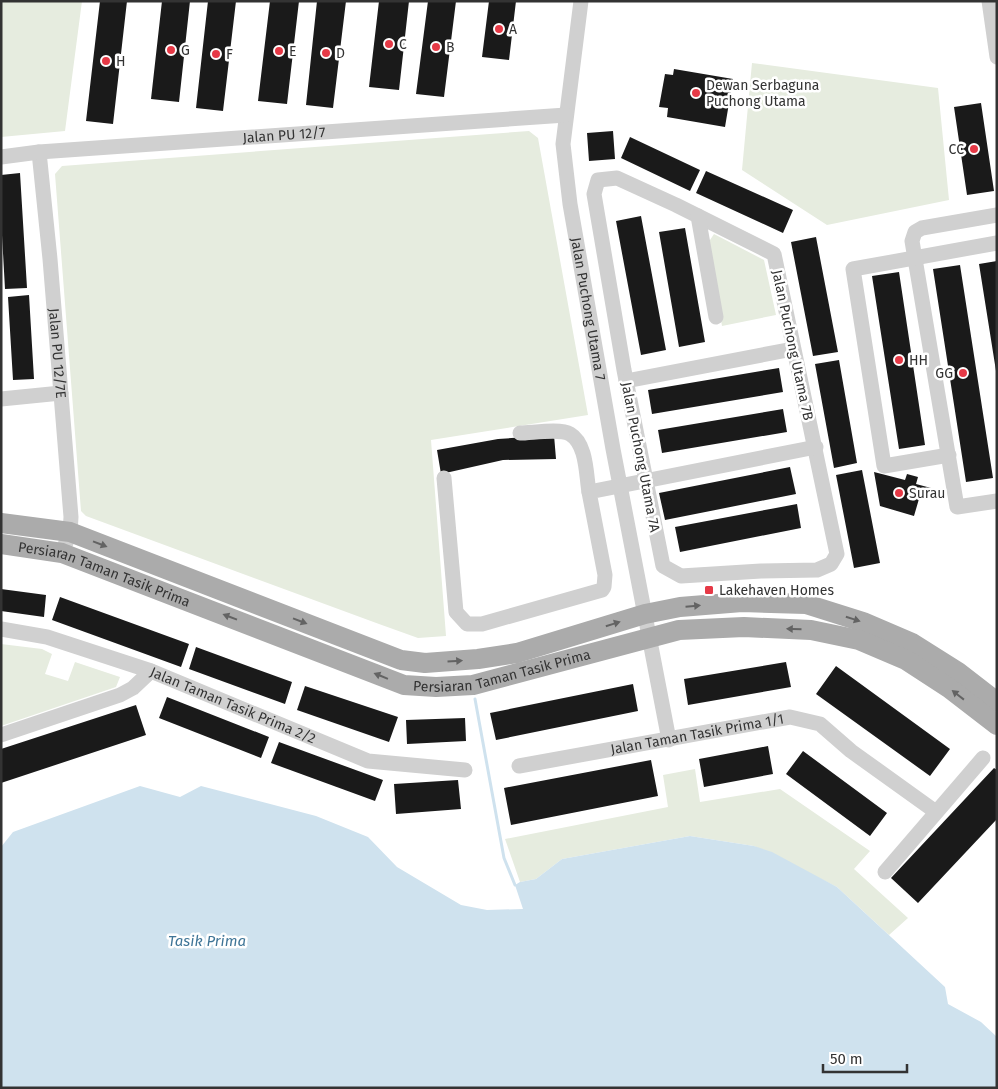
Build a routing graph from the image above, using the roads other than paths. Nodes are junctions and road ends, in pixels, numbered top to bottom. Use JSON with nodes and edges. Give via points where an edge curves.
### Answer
{"nodes":[{"id":1,"x":581,"y":1,"type":"edge"},
{"id":2,"x":989,"y":1,"type":"edge"},
{"id":3,"x":997,"y":58,"type":"edge"},
{"id":4,"x":566,"y":115,"type":"junction"},
{"id":5,"x":39,"y":152,"type":"junction"},
{"id":6,"x":1,"y":157,"type":"edge"},
{"id":7,"x":568,"y":188,"type":"junction"},
{"id":8,"x":594,"y":194,"type":"junction"},
{"id":9,"x":997,"y":215,"type":"edge"},
{"id":10,"x":698,"y":216,"type":"junction"},
{"id":11,"x":997,"y":244,"type":"edge"},
{"id":12,"x":915,"y":257,"type":"junction"},
{"id":13,"x":716,"y":317,"type":"dead end"},
{"id":14,"x":794,"y":349,"type":"junction"},
{"id":15,"x":626,"y":381,"type":"junction"},
{"id":16,"x":60,"y":392,"type":"junction"},
{"id":17,"x":1,"y":399,"type":"edge"},
{"id":18,"x":520,"y":433,"type":"dead end"},
{"id":19,"x":816,"y":447,"type":"junction"},
{"id":20,"x":949,"y":455,"type":"junction"},
{"id":21,"x":444,"y":478,"type":"dead end"},
{"id":22,"x":646,"y":480,"type":"junction"},
{"id":23,"x":620,"y":485,"type":"junction"},
{"id":24,"x":588,"y":492,"type":"junction"},
{"id":25,"x":997,"y":500,"type":"edge"},
{"id":26,"x":1,"y":523,"type":"edge"},
{"id":27,"x":70,"y":532,"type":"junction"},
{"id":28,"x":1,"y":544,"type":"edge"},
{"id":29,"x":62,"y":553,"type":"junction"},
{"id":30,"x":817,"y":570,"type":"joint"},
{"id":31,"x":645,"y":614,"type":"junction"},
{"id":32,"x":1,"y":629,"type":"edge"},
{"id":33,"x":649,"y":638,"type":"junction"},
{"id":34,"x":151,"y":672,"type":"junction"},
{"id":35,"x":997,"y":702,"type":"edge"},
{"id":36,"x":997,"y":725,"type":"edge"},
{"id":37,"x":1,"y":735,"type":"edge"},
{"id":38,"x":669,"y":740,"type":"junction"},
{"id":39,"x":983,"y":758,"type":"dead end"},
{"id":40,"x":519,"y":766,"type":"dead end"},
{"id":41,"x":466,"y":770,"type":"dead end"},
{"id":42,"x":936,"y":812,"type":"junction"},
{"id":43,"x":884,"y":872,"type":"dead end"}],
"edges":[{"from":1,"to":4,"type":"street","name":"Jalan Puchong Utama 7"},
{"from":2,"to":3,"type":"street"},
{"from":4,"to":5,"type":"street","name":"Jalan PU 12/7"},
{"from":4,"to":7,"type":"street","name":"Jalan Puchong Utama 7","via":[[563,144]]},
{"from":5,"to":6,"type":"street","name":"Jalan PU 12/7"},
{"from":5,"to":16,"type":"street","name":"Jalan PU 12/7E"},
{"from":7,"to":8,"type":"street"},
{"from":7,"to":23,"type":"street","name":"Jalan Puchong Utama 7"},
{"from":8,"to":10,"type":"street","name":"Jalan Puchong Utama 7B","via":[[598,180],[617,178]]},
{"from":8,"to":15,"type":"street","name":"Jalan Puchong Utama 7A"},
{"from":9,"to":12,"type":"street","via":[[922,228],[915,232],[912,241]]},
{"from":10,"to":13,"type":"street"},
{"from":10,"to":14,"type":"street","name":"Jalan Puchong Utama 7B","via":[[774,254]]},
{"from":11,"to":12,"type":"street"},
{"from":12,"to":20,"type":"street"},
{"from":12,"to":20,"type":"street","via":[[853,269],[884,466]]},
{"from":14,"to":15,"type":"street"},
{"from":14,"to":19,"type":"street","name":"Jalan Puchong Utama 7B"},
{"from":15,"to":22,"type":"street","name":"Jalan Puchong Utama 7A"},
{"from":16,"to":17,"type":"street"},
{"from":16,"to":27,"type":"street","name":"Jalan PU 12/7E"},
{"from":18,"to":24,"type":"street","via":[[570,434],[580,443]]},
{"from":19,"to":22,"type":"street"},
{"from":19,"to":30,"type":"street","name":"Jalan Puchong Utama 7B","via":[[837,554],[831,564]]},
{"from":20,"to":25,"type":"street","via":[[957,507]]},
{"from":21,"to":24,"type":"street","via":[[456,612],[467,624],[473,625],[602,590],[605,575]]},
{"from":22,"to":23,"type":"street"},
{"from":22,"to":30,"type":"street","name":"Jalan Puchong Utama 7A","via":[[663,566],[681,576]]},
{"from":23,"to":24,"type":"street"},
{"from":23,"to":31,"type":"street","name":"Jalan Puchong Utama 7"},
{"from":26,"to":27,"type":"main road","name":"Persiaran Taman Tasik Prima"},
{"from":27,"to":29,"type":"street","name":"Jalan PU 12/7E"},
{"from":27,"to":31,"type":"main road","name":"Persiaran Taman Tasik Prima","one_way":true,"via":[[402,660],[425,663],[518,653]]},
{"from":28,"to":29,"type":"main road","name":"Persiaran Taman Tasik Prima"},
{"from":33,"to":29,"type":"main road","name":"Persiaran Taman Tasik Prima","one_way":true,"via":[[473,685],[404,685]]},
{"from":31,"to":33,"type":"street","name":"Jalan Puchong Utama 7"},
{"from":31,"to":35,"type":"main road","name":"Persiaran Taman Tasik Prima","one_way":true,"via":[[680,607],[742,602],[806,604],[863,622],[912,643]]},
{"from":32,"to":34,"type":"street","name":"Jalan Taman Tasik Prima 2/2","via":[[48,637]]},
{"from":36,"to":33,"type":"main road","name":"Persiaran Taman Tasik Prima","one_way":true,"via":[[906,660],[859,640],[811,630],[744,627],[679,630]]},
{"from":33,"to":38,"type":"street","name":"Jalan Puchong Utama 7"},
{"from":34,"to":37,"type":"street","via":[[120,695]]},
{"from":34,"to":41,"type":"street","name":"Jalan Taman Tasik Prima 2/2","via":[[368,761]]},
{"from":38,"to":40,"type":"street","name":"Jalan Taman Tasik Prima 1/1"},
{"from":38,"to":42,"type":"street","name":"Jalan Taman Tasik Prima 1/1","via":[[790,717],[820,724],[851,751]]},
{"from":39,"to":42,"type":"street"},
{"from":42,"to":43,"type":"street"}]}
